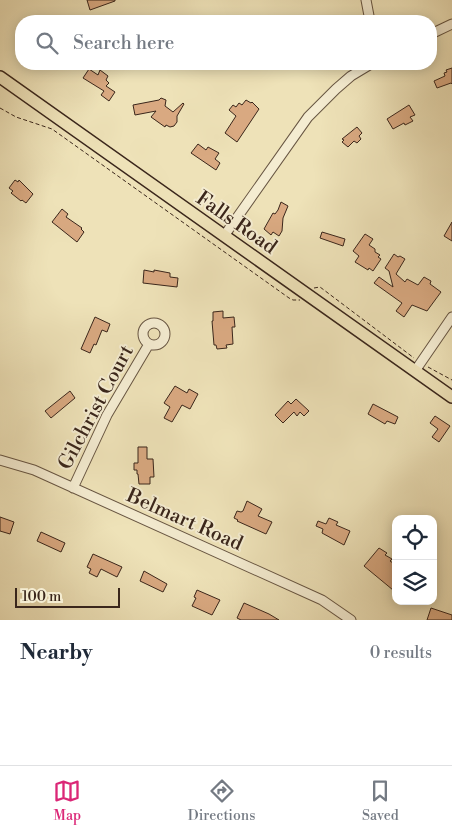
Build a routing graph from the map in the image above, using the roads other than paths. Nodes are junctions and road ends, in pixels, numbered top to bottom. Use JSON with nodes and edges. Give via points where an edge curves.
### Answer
{"nodes":[{"id":1,"x":366,"y":0,"type":"edge"},
{"id":2,"x":369,"y":15,"type":"edge"},
{"id":3,"x":452,"y":24,"type":"edge"},
{"id":4,"x":437,"y":31,"type":"edge"},
{"id":5,"x":361,"y":70,"type":"edge"},
{"id":6,"x":0,"y":77,"type":"edge"},
{"id":7,"x":224,"y":236,"type":"junction"},
{"id":8,"x":452,"y":317,"type":"edge"},
{"id":9,"x":149,"y":344,"type":"dead end"},
{"id":10,"x":415,"y":371,"type":"junction"},
{"id":11,"x":452,"y":396,"type":"edge"},
{"id":12,"x":0,"y":460,"type":"edge"},
{"id":13,"x":73,"y":488,"type":"junction"},
{"id":14,"x":351,"y":620,"type":"edge"}],
"edges":[{"from":1,"to":2,"type":"street"},
{"from":3,"to":4,"type":"street"},
{"from":5,"to":7,"type":"street","via":[[308,117]]},
{"from":6,"to":7,"type":"main road","name":"Falls Road"},
{"from":7,"to":10,"type":"main road","name":"Falls Road"},
{"from":8,"to":10,"type":"street"},
{"from":9,"to":13,"type":"street","name":"Gilchrist Court","via":[[107,415]]},
{"from":10,"to":11,"type":"main road","name":"Falls Road"},
{"from":12,"to":13,"type":"street","name":"Belmart Road","via":[[34,470]]},
{"from":13,"to":14,"type":"street","name":"Belmart Road","via":[[322,600]]}]}
